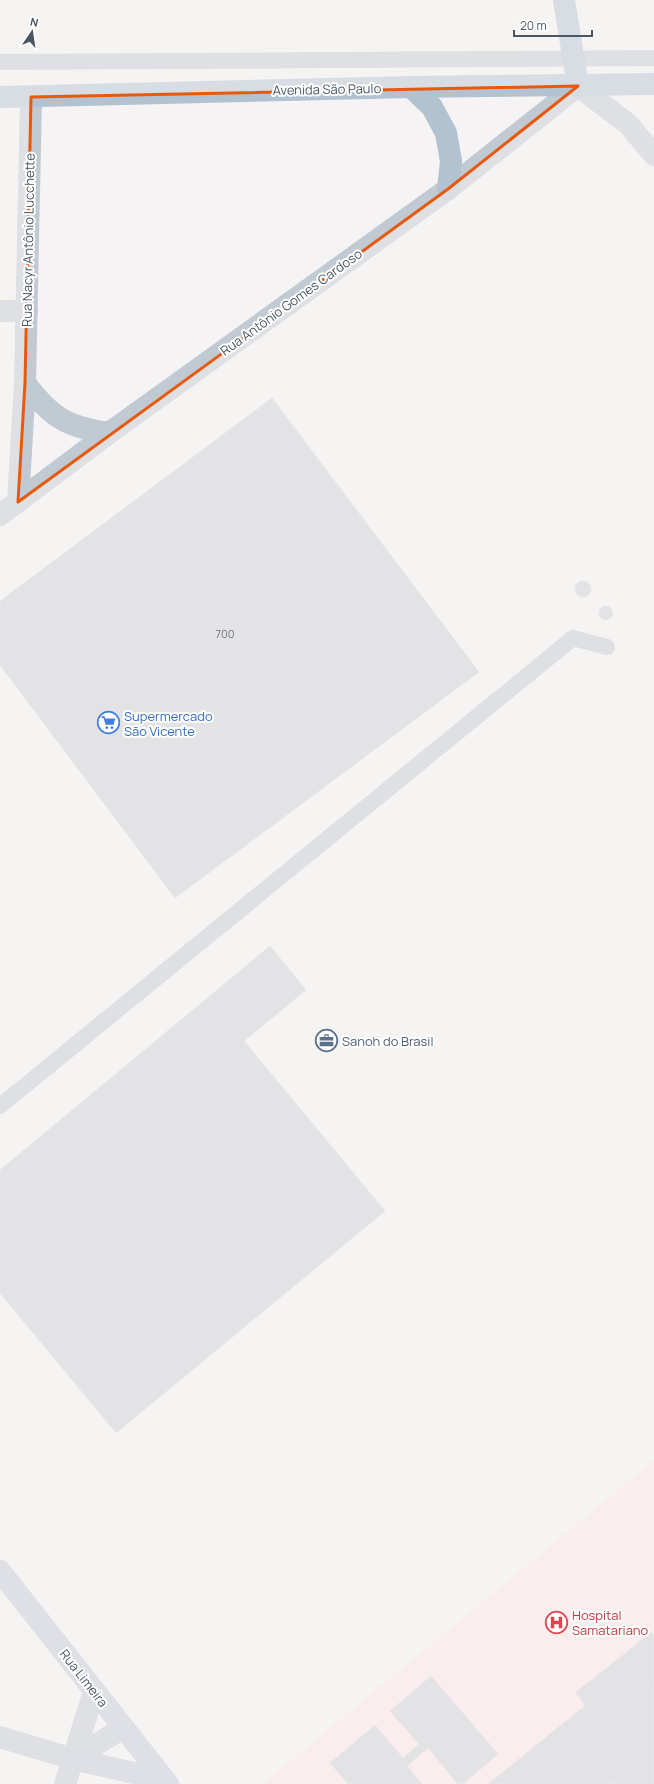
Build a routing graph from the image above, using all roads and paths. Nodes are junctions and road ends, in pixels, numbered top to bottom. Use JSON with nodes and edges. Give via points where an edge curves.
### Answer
{"nodes":[{"id":1,"x":564,"y":0,"type":"edge"},
{"id":2,"x":574,"y":57,"type":"junction"},
{"id":3,"x":654,"y":58,"type":"edge"},
{"id":4,"x":0,"y":62,"type":"edge"},
{"id":5,"x":654,"y":84,"type":"edge"},
{"id":6,"x":578,"y":86,"type":"junction"},
{"id":7,"x":411,"y":88,"type":"junction"},
{"id":8,"x":0,"y":97,"type":"edge"},
{"id":9,"x":31,"y":97,"type":"junction"},
{"id":10,"x":654,"y":155,"type":"edge"},
{"id":11,"x":448,"y":189,"type":"junction"},
{"id":12,"x":0,"y":311,"type":"edge"},
{"id":13,"x":27,"y":311,"type":"junction"},
{"id":14,"x":25,"y":383,"type":"junction"},
{"id":15,"x":109,"y":433,"type":"junction"},
{"id":16,"x":18,"y":502,"type":"junction"},
{"id":17,"x":0,"y":515,"type":"edge"},
{"id":18,"x":607,"y":648,"type":"dead end"},
{"id":19,"x":0,"y":1106,"type":"edge"},
{"id":20,"x":0,"y":1571,"type":"edge"},
{"id":21,"x":94,"y":1692,"type":"junction"},
{"id":22,"x":123,"y":1728,"type":"junction"},
{"id":23,"x":0,"y":1737,"type":"edge"},
{"id":24,"x":73,"y":1759,"type":"junction"},
{"id":25,"x":166,"y":1782,"type":"edge"},
{"id":26,"x":65,"y":1784,"type":"edge"}],
"edges":[{"from":1,"to":2,"type":"main road"},
{"from":2,"to":3,"type":"lane"},
{"from":2,"to":4,"type":"lane"},
{"from":2,"to":6,"type":"main road"},
{"from":5,"to":6,"type":"main road","name":"Avenida São Paulo"},
{"from":6,"to":7,"type":"main road","name":"Avenida São Paulo"},
{"from":6,"to":10,"type":"street","via":[[628,124]]},
{"from":6,"to":11,"type":"street","name":"Rua Antônio Gomes Cardoso"},
{"from":7,"to":9,"type":"main road","name":"Avenida São Paulo"},
{"from":7,"to":11,"type":"main road","via":[[432,107],[446,132],[452,161]]},
{"from":8,"to":9,"type":"main road","name":"Avenida São Paulo"},
{"from":9,"to":13,"type":"street","name":"Rua Nacyr Antônio Lucchette"},
{"from":11,"to":15,"type":"street","name":"Rua Antônio Gomes Cardoso"},
{"from":12,"to":13,"type":"street"},
{"from":13,"to":14,"type":"street","name":"Rua Nacyr Antônio Lucchette"},
{"from":14,"to":15,"type":"street","via":[[40,403],[61,419],[84,429]]},
{"from":14,"to":16,"type":"street","name":"Rua Nacyr Antônio Lucchette"},
{"from":15,"to":16,"type":"street","name":"Rua Antônio Gomes Cardoso"},
{"from":16,"to":17,"type":"street","name":"Rua Antônio Gomes Cardoso"},
{"from":18,"to":19,"type":"lane","via":[[573,638]]},
{"from":20,"to":21,"type":"street","name":"Rua Limeira"},
{"from":21,"to":22,"type":"street","name":"Rua Limeira"},
{"from":21,"to":24,"type":"street"},
{"from":22,"to":24,"type":"street"},
{"from":22,"to":25,"type":"street","name":"Rua Limeira"},
{"from":23,"to":24,"type":"street"},
{"from":24,"to":25,"type":"street"},
{"from":24,"to":26,"type":"street"}]}
